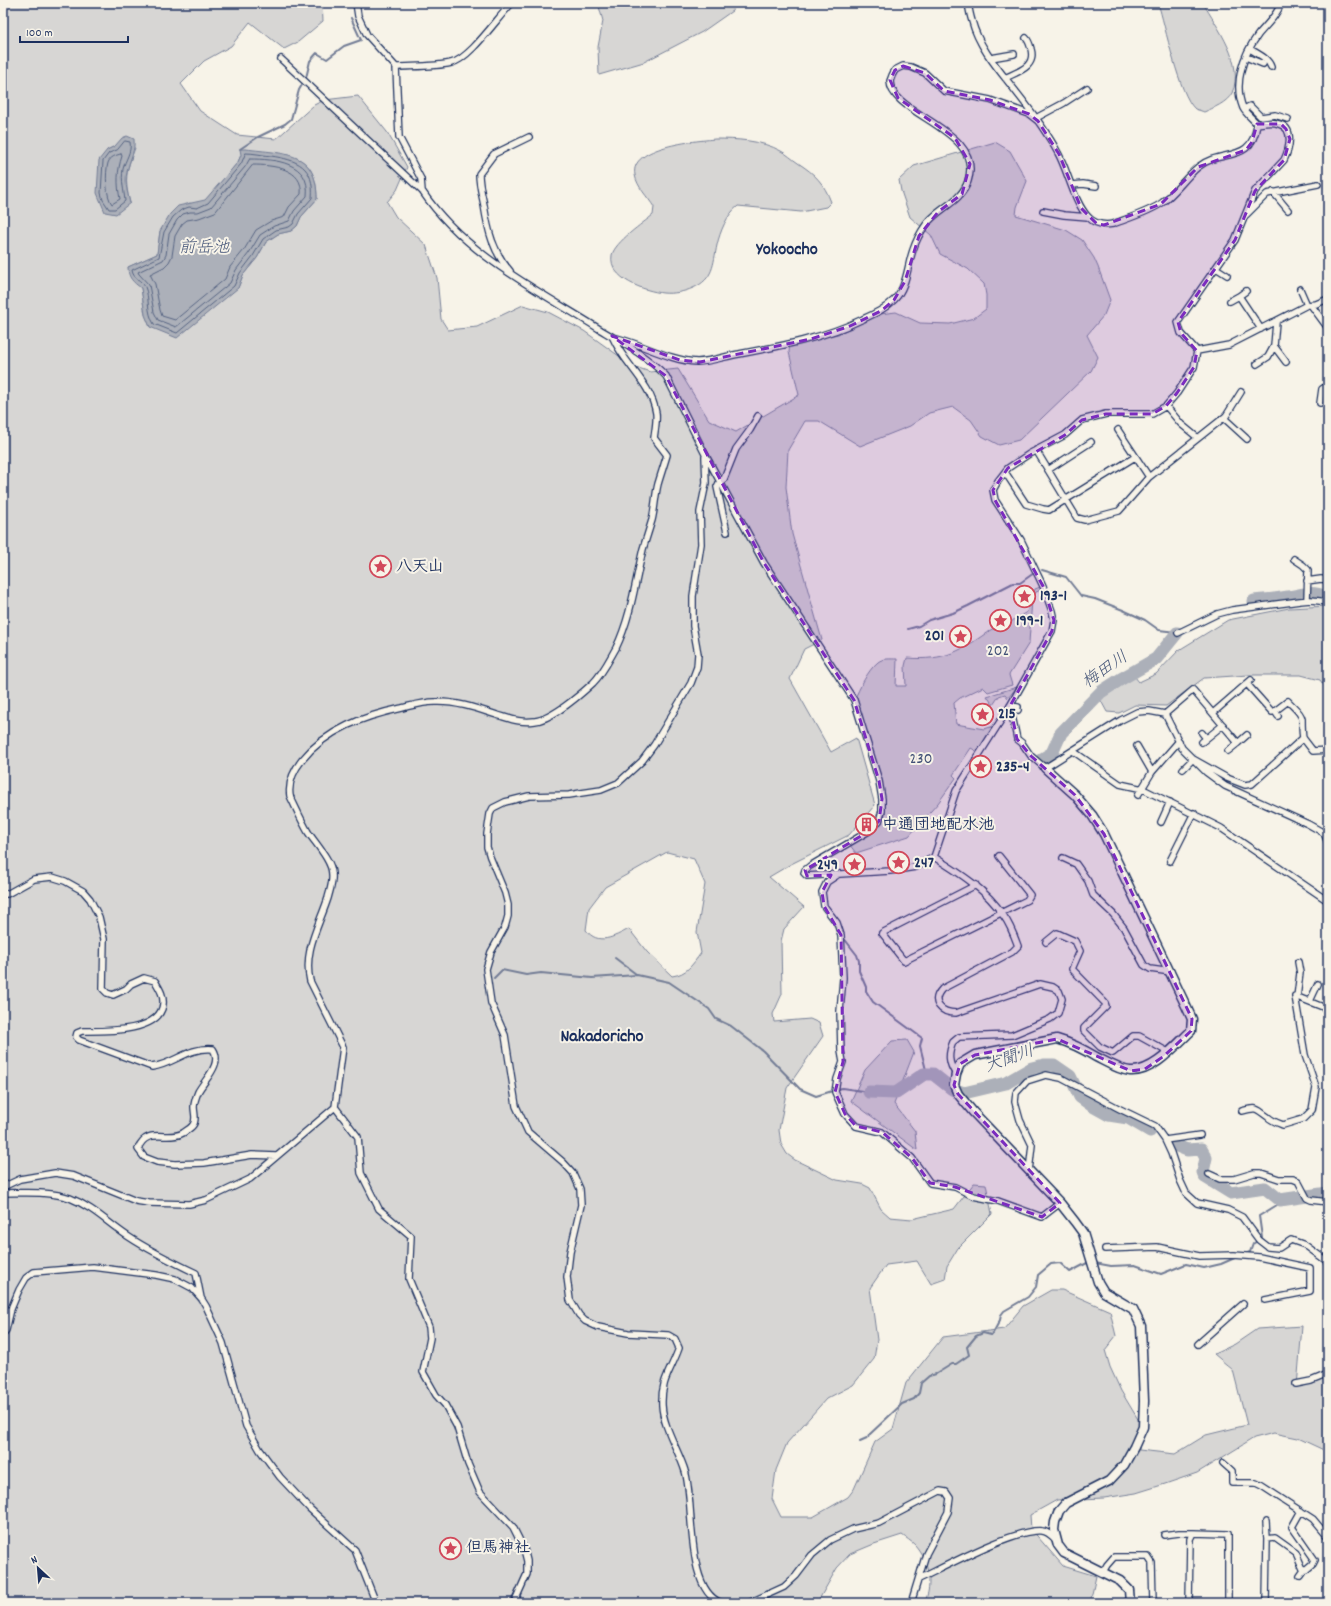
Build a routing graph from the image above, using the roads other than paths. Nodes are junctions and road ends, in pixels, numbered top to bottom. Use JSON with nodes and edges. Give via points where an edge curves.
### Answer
{"nodes":[{"id":1,"x":356,"y":3,"type":"edge"},
{"id":2,"x":512,"y":3,"type":"edge"},
{"id":3,"x":968,"y":3,"type":"edge"},
{"id":4,"x":1281,"y":3,"type":"edge"},
{"id":5,"x":1026,"y":38,"type":"dead end"},
{"id":6,"x":1250,"y":49,"type":"junction"},
{"id":7,"x":1014,"y":54,"type":"dead end"},
{"id":8,"x":1246,"y":57,"type":"junction"},
{"id":9,"x":991,"y":58,"type":"junction"},
{"id":10,"x":281,"y":59,"type":"dead end"},
{"id":11,"x":1264,"y":64,"type":"dead end"},
{"id":12,"x":396,"y":67,"type":"junction"},
{"id":13,"x":1271,"y":67,"type":"dead end"},
{"id":14,"x":1005,"y":78,"type":"junction"},
{"id":15,"x":1088,"y":88,"type":"dead end"},
{"id":16,"x":1244,"y":109,"type":"junction"},
{"id":17,"x":1037,"y":119,"type":"junction"},
{"id":18,"x":1288,"y":119,"type":"dead end"},
{"id":19,"x":1257,"y":124,"type":"junction"},
{"id":20,"x":529,"y":137,"type":"dead end"},
{"id":21,"x":1318,"y":184,"type":"dead end"},
{"id":22,"x":1072,"y":186,"type":"junction"},
{"id":23,"x":1096,"y":186,"type":"dead end"},
{"id":24,"x":422,"y":191,"type":"junction"},
{"id":25,"x":1273,"y":192,"type":"junction"},
{"id":26,"x":1288,"y":210,"type":"dead end"},
{"id":27,"x":1043,"y":211,"type":"dead end"},
{"id":28,"x":1244,"y":216,"type":"junction"},
{"id":29,"x":1088,"y":217,"type":"junction"},
{"id":30,"x":1216,"y":268,"type":"junction"},
{"id":31,"x":1227,"y":276,"type":"dead end"},
{"id":32,"x":516,"y":277,"type":"junction"},
{"id":33,"x":1300,"y":289,"type":"dead end"},
{"id":34,"x":1246,"y":291,"type":"dead end"},
{"id":35,"x":1239,"y":296,"type":"junction"},
{"id":36,"x":1328,"y":299,"type":"edge"},
{"id":37,"x":1230,"y":301,"type":"dead end"},
{"id":38,"x":1309,"y":305,"type":"junction"},
{"id":39,"x":1276,"y":322,"type":"junction"},
{"id":40,"x":1328,"y":328,"type":"edge"},
{"id":41,"x":1261,"y":329,"type":"junction"},
{"id":42,"x":612,"y":336,"type":"junction"},
{"id":43,"x":1274,"y":346,"type":"junction"},
{"id":44,"x":1197,"y":351,"type":"junction"},
{"id":45,"x":1286,"y":362,"type":"dead end"},
{"id":46,"x":1257,"y":364,"type":"dead end"},
{"id":47,"x":1328,"y":385,"type":"edge"},
{"id":48,"x":1241,"y":392,"type":"dead end"},
{"id":49,"x":1320,"y":403,"type":"dead end"},
{"id":50,"x":1166,"y":406,"type":"junction"},
{"id":51,"x":758,"y":416,"type":"dead end"},
{"id":52,"x":1224,"y":418,"type":"junction"},
{"id":53,"x":1118,"y":430,"type":"dead end"},
{"id":54,"x":1198,"y":438,"type":"junction"},
{"id":55,"x":1247,"y":439,"type":"dead end"},
{"id":56,"x":1091,"y":442,"type":"dead end"},
{"id":57,"x":1036,"y":450,"type":"junction"},
{"id":58,"x":705,"y":454,"type":"junction"},
{"id":59,"x":1135,"y":457,"type":"junction"},
{"id":60,"x":1048,"y":470,"type":"junction"},
{"id":61,"x":1005,"y":472,"type":"junction"},
{"id":62,"x":1149,"y":477,"type":"junction"},
{"id":63,"x":720,"y":481,"type":"junction"},
{"id":64,"x":1066,"y":500,"type":"junction"},
{"id":65,"x":727,"y":532,"type":"dead end"},
{"id":66,"x":1294,"y":559,"type":"dead end"},
{"id":67,"x":1328,"y":580,"type":"edge"},
{"id":68,"x":1307,"y":581,"type":"junction"},
{"id":69,"x":1307,"y":600,"type":"junction"},
{"id":70,"x":1328,"y":602,"type":"edge"},
{"id":71,"x":1178,"y":633,"type":"dead end"},
{"id":72,"x":1010,"y":706,"type":"junction"},
{"id":73,"x":1018,"y":709,"type":"dead end"},
{"id":74,"x":1213,"y":713,"type":"junction"},
{"id":75,"x":1165,"y":714,"type":"junction"},
{"id":76,"x":1222,"y":725,"type":"junction"},
{"id":77,"x":1247,"y":736,"type":"dead end"},
{"id":78,"x":1203,"y":738,"type":"dead end"},
{"id":79,"x":1303,"y":738,"type":"junction"},
{"id":80,"x":1179,"y":741,"type":"junction"},
{"id":81,"x":1238,"y":743,"type":"junction"},
{"id":82,"x":1137,"y":746,"type":"dead end"},
{"id":83,"x":1228,"y":750,"type":"dead end"},
{"id":84,"x":1328,"y":750,"type":"edge"},
{"id":85,"x":1073,"y":751,"type":"junction"},
{"id":86,"x":1193,"y":759,"type":"junction"},
{"id":87,"x":1045,"y":768,"type":"junction"},
{"id":88,"x":1183,"y":769,"type":"dead end"},
{"id":89,"x":1152,"y":772,"type":"junction"},
{"id":90,"x":1143,"y":789,"type":"junction"},
{"id":91,"x":1138,"y":795,"type":"dead end"},
{"id":92,"x":1170,"y":802,"type":"junction"},
{"id":93,"x":1194,"y":813,"type":"junction"},
{"id":94,"x":1161,"y":822,"type":"dead end"},
{"id":95,"x":1328,"y":843,"type":"edge"},
{"id":96,"x":999,"y":856,"type":"dead end"},
{"id":97,"x":934,"y":857,"type":"junction"},
{"id":98,"x":1063,"y":858,"type":"dead end"},
{"id":99,"x":1170,"y":862,"type":"dead end"},
{"id":100,"x":839,"y":874,"type":"junction"},
{"id":101,"x":976,"y":885,"type":"junction"},
{"id":102,"x":3,"y":894,"type":"edge"},
{"id":103,"x":1328,"y":901,"type":"edge"},
{"id":104,"x":1003,"y":913,"type":"junction"},
{"id":105,"x":1046,"y":942,"type":"dead end"},
{"id":106,"x":1298,"y":962,"type":"dead end"},
{"id":107,"x":1171,"y":972,"type":"junction"},
{"id":108,"x":1318,"y":984,"type":"dead end"},
{"id":109,"x":1296,"y":997,"type":"junction"},
{"id":110,"x":1310,"y":1001,"type":"junction"},
{"id":111,"x":1328,"y":1009,"type":"edge"},
{"id":112,"x":1168,"y":1052,"type":"junction"},
{"id":113,"x":956,"y":1074,"type":"junction"},
{"id":114,"x":335,"y":1107,"type":"junction"},
{"id":115,"x":1242,"y":1111,"type":"dead end"},
{"id":116,"x":1200,"y":1135,"type":"dead end"},
{"id":117,"x":1165,"y":1140,"type":"junction"},
{"id":118,"x":276,"y":1156,"type":"junction"},
{"id":119,"x":1029,"y":1171,"type":"junction"},
{"id":120,"x":1209,"y":1174,"type":"dead end"},
{"id":121,"x":3,"y":1187,"type":"edge"},
{"id":122,"x":3,"y":1193,"type":"edge"},
{"id":123,"x":1328,"y":1202,"type":"edge"},
{"id":124,"x":1060,"y":1203,"type":"junction"},
{"id":125,"x":1106,"y":1249,"type":"dead end"},
{"id":126,"x":1328,"y":1262,"type":"edge"},
{"id":127,"x":202,"y":1298,"type":"junction"},
{"id":128,"x":1265,"y":1300,"type":"dead end"},
{"id":129,"x":1243,"y":1304,"type":"dead end"},
{"id":130,"x":11,"y":1309,"type":"junction"},
{"id":131,"x":3,"y":1314,"type":"edge"},
{"id":132,"x":3,"y":1334,"type":"edge"},
{"id":133,"x":1198,"y":1344,"type":"dead end"},
{"id":134,"x":1328,"y":1374,"type":"edge"},
{"id":135,"x":1296,"y":1384,"type":"dead end"},
{"id":136,"x":1223,"y":1463,"type":"dead end"},
{"id":137,"x":1301,"y":1511,"type":"junction"},
{"id":138,"x":1266,"y":1521,"type":"dead end"},
{"id":139,"x":1193,"y":1533,"type":"junction"},
{"id":140,"x":1164,"y":1535,"type":"dead end"},
{"id":141,"x":1328,"y":1537,"type":"edge"},
{"id":142,"x":1055,"y":1539,"type":"junction"},
{"id":143,"x":1267,"y":1539,"type":"junction"},
{"id":144,"x":1305,"y":1569,"type":"junction"},
{"id":145,"x":1103,"y":1572,"type":"junction"},
{"id":146,"x":1300,"y":1576,"type":"dead end"},
{"id":147,"x":919,"y":1579,"type":"junction"},
{"id":148,"x":376,"y":1603,"type":"edge"},
{"id":149,"x":514,"y":1603,"type":"edge"},
{"id":150,"x":722,"y":1603,"type":"edge"},
{"id":151,"x":749,"y":1603,"type":"edge"},
{"id":152,"x":911,"y":1603,"type":"edge"},
{"id":153,"x":1130,"y":1603,"type":"edge"},
{"id":154,"x":1152,"y":1603,"type":"edge"},
{"id":155,"x":1189,"y":1603,"type":"edge"},
{"id":156,"x":1228,"y":1603,"type":"edge"},
{"id":157,"x":1266,"y":1603,"type":"edge"}],
"edges":[{"from":1,"to":12,"type":"street","via":[[358,16],[367,35]]},
{"from":2,"to":12,"type":"street","via":[[462,58],[452,63]]},
{"from":3,"to":9,"type":"street","via":[[972,22]]},
{"from":4,"to":6,"type":"street"},
{"from":5,"to":14,"type":"street","via":[[1032,52],[1029,66]]},
{"from":6,"to":8,"type":"street"},
{"from":6,"to":13,"type":"street","via":[[1266,59]]},
{"from":7,"to":9,"type":"street"},
{"from":8,"to":11,"type":"street"},
{"from":8,"to":16,"type":"street","via":[[1239,82]]},
{"from":9,"to":14,"type":"street"},
{"from":10,"to":24,"type":"street"},
{"from":12,"to":24,"type":"street","via":[[399,137],[421,180]]},
{"from":14,"to":17,"type":"street"},
{"from":15,"to":17,"type":"street"},
{"from":16,"to":18,"type":"street","via":[[1250,106],[1261,117],[1275,115]]},
{"from":16,"to":19,"type":"street"},
{"from":17,"to":22,"type":"street","via":[[1059,154]]},
{"from":17,"to":42,"type":"street","via":[[990,100],[944,91],[925,73],[911,67],[903,66],[895,70],[890,80],[898,98],[955,138],[970,164],[968,180],[962,194],[938,212],[919,236],[905,281],[894,300],[881,311],[850,326],[811,339],[700,362],[680,360]]},
{"from":19,"to":28,"type":"street","via":[[1281,124],[1290,139],[1284,160],[1255,191]]},
{"from":19,"to":29,"type":"street","via":[[1252,142],[1246,150],[1198,167],[1162,204],[1113,224],[1097,224]]},
{"from":20,"to":32,"type":"street","via":[[494,154],[479,174],[492,244],[501,261]]},
{"from":21,"to":25,"type":"street"},
{"from":22,"to":23,"type":"street"},
{"from":22,"to":29,"type":"street","via":[[1081,208]]},
{"from":24,"to":32,"type":"street","via":[[431,205],[469,243]]},
{"from":25,"to":26,"type":"street"},
{"from":25,"to":28,"type":"street","via":[[1267,194]]},
{"from":27,"to":29,"type":"street"},
{"from":28,"to":30,"type":"street","via":[[1235,240]]},
{"from":30,"to":31,"type":"street"},
{"from":30,"to":44,"type":"street","via":[[1178,322],[1181,334]]},
{"from":32,"to":42,"type":"street"},
{"from":33,"to":38,"type":"street"},
{"from":34,"to":35,"type":"street"},
{"from":35,"to":37,"type":"street"},
{"from":35,"to":41,"type":"street"},
{"from":36,"to":38,"type":"street"},
{"from":38,"to":39,"type":"street"},
{"from":38,"to":40,"type":"street"},
{"from":39,"to":41,"type":"street"},
{"from":39,"to":43,"type":"street"},
{"from":41,"to":44,"type":"street","via":[[1230,345]]},
{"from":42,"to":58,"type":"street","via":[[659,368],[666,376]]},
{"from":42,"to":114,"type":"street","via":[[617,348],[648,391],[656,412],[654,438],[667,455],[629,616],[609,662],[594,682],[574,700],[538,721],[513,720],[460,704],[437,702],[423,703],[362,719],[331,734],[311,750],[291,779],[290,796],[332,872],[332,885],[314,932],[308,972],[343,1047]]},
{"from":43,"to":45,"type":"street"},
{"from":43,"to":46,"type":"street","via":[[1268,357]]},
{"from":44,"to":50,"type":"street","via":[[1194,367]]},
{"from":47,"to":49,"type":"street","via":[[1322,389]]},
{"from":48,"to":52,"type":"street"},
{"from":50,"to":54,"type":"street","via":[[1181,424]]},
{"from":50,"to":57,"type":"street","via":[[1152,414],[1106,414],[1082,420],[1065,435]]},
{"from":51,"to":63,"type":"street","via":[[736,450],[724,479]]},
{"from":52,"to":54,"type":"street"},
{"from":52,"to":55,"type":"street"},
{"from":53,"to":59,"type":"street"},
{"from":54,"to":62,"type":"street"},
{"from":56,"to":60,"type":"street"},
{"from":57,"to":60,"type":"street"},
{"from":57,"to":61,"type":"street"},
{"from":58,"to":63,"type":"street"},
{"from":58,"to":150,"type":"street","via":[[706,483],[700,512],[701,544],[693,596],[693,626],[698,654],[697,667],[691,683],[654,745],[642,761],[618,783],[601,790],[569,795],[529,796],[493,808],[490,814],[487,847],[505,893],[508,916],[486,969],[491,1003],[505,1035],[516,1106],[528,1132],[563,1162],[573,1173],[580,1189],[581,1205],[567,1277],[570,1300],[585,1321],[598,1327],[628,1333],[668,1335],[675,1339],[679,1348],[662,1388],[662,1408],[686,1471],[690,1492],[692,1539],[698,1569],[711,1596]]},
{"from":59,"to":62,"type":"street"},
{"from":59,"to":64,"type":"street"},
{"from":60,"to":64,"type":"street"},
{"from":61,"to":64,"type":"street","via":[[1026,504],[1049,510]]},
{"from":61,"to":72,"type":"street","via":[[993,490],[995,500],[1021,540],[1043,586],[1055,626]]},
{"from":62,"to":64,"type":"street","via":[[1119,511],[1086,520],[1077,518]]},
{"from":63,"to":65,"type":"street","via":[[717,487]]},
{"from":63,"to":100,"type":"street","via":[[778,584],[854,700],[872,758],[882,799],[879,821],[869,831],[810,866],[804,874],[812,877]]},
{"from":66,"to":68,"type":"street","via":[[1308,570]]},
{"from":67,"to":68,"type":"street"},
{"from":68,"to":69,"type":"street"},
{"from":69,"to":70,"type":"street"},
{"from":69,"to":71,"type":"street","via":[[1232,610],[1217,614]]},
{"from":72,"to":73,"type":"street"},
{"from":72,"to":87,"type":"street","via":[[1017,739],[1030,756]]},
{"from":72,"to":97,"type":"street","via":[[995,727],[986,748],[956,791]]},
{"from":74,"to":75,"type":"street","via":[[1193,690]]},
{"from":74,"to":76,"type":"street"},
{"from":74,"to":79,"type":"street","via":[[1249,682],[1272,712],[1276,714],[1288,701],[1300,713]]},
{"from":75,"to":80,"type":"street"},
{"from":75,"to":85,"type":"street","via":[[1137,712]]},
{"from":76,"to":78,"type":"street"},
{"from":76,"to":81,"type":"street"},
{"from":77,"to":81,"type":"street"},
{"from":79,"to":84,"type":"street","via":[[1312,751]]},
{"from":79,"to":86,"type":"street","via":[[1252,784],[1245,785],[1227,778]]},
{"from":80,"to":86,"type":"street"},
{"from":80,"to":89,"type":"street"},
{"from":81,"to":83,"type":"street"},
{"from":82,"to":89,"type":"street"},
{"from":85,"to":87,"type":"street"},
{"from":85,"to":90,"type":"street","via":[[1120,784]]},
{"from":86,"to":88,"type":"street"},
{"from":86,"to":95,"type":"street","via":[[1225,786],[1324,833]]},
{"from":87,"to":107,"type":"street","via":[[1075,795],[1104,834]]},
{"from":89,"to":90,"type":"street"},
{"from":90,"to":91,"type":"street"},
{"from":90,"to":92,"type":"street"},
{"from":92,"to":93,"type":"street"},
{"from":92,"to":94,"type":"street"},
{"from":93,"to":99,"type":"street"},
{"from":93,"to":103,"type":"street","via":[[1221,828]]},
{"from":96,"to":104,"type":"street","via":[[1030,895],[1027,900]]},
{"from":97,"to":100,"type":"street","via":[[916,867]]},
{"from":97,"to":101,"type":"street"},
{"from":98,"to":107,"type":"street","via":[[1076,864],[1088,881],[1093,895],[1124,928],[1144,965],[1150,969]]},
{"from":100,"to":124,"type":"street","via":[[827,882],[822,892],[824,906],[837,923],[841,935],[843,978],[840,1011],[843,1062],[835,1092],[845,1114],[856,1126],[882,1132],[912,1158],[930,1183],[955,1187],[973,1196],[998,1201],[1042,1217]]},
{"from":101,"to":104,"type":"street"},
{"from":101,"to":104,"type":"street","via":[[882,933],[904,961]]},
{"from":102,"to":118,"type":"street","via":[[34,879],[52,877],[83,891],[99,917],[104,939],[104,989],[107,994],[113,995],[144,978],[155,980],[163,1004],[154,1019],[140,1026],[122,1030],[82,1031],[77,1033],[76,1037],[79,1040],[152,1066],[160,1066],[194,1050],[203,1048],[213,1049],[215,1052],[215,1066],[196,1099],[194,1124],[182,1134],[150,1136],[140,1142],[138,1148],[144,1157],[157,1162],[175,1164],[204,1163],[252,1155]]},
{"from":104,"to":113,"type":"street","via":[[1018,946],[1012,952],[942,989],[937,993],[937,1003],[948,1013],[956,1013],[1040,984],[1059,991],[1061,1005],[1050,1019],[1012,1035],[959,1038],[953,1042],[949,1056],[949,1062]]},
{"from":105,"to":112,"type":"street","via":[[1057,933],[1075,941],[1080,951],[1072,969],[1106,1003],[1084,1028],[1100,1047],[1113,1053],[1132,1036],[1139,1036]]},
{"from":106,"to":109,"type":"street","via":[[1300,973]]},
{"from":107,"to":112,"type":"street","via":[[1192,1024],[1191,1031]]},
{"from":108,"to":110,"type":"street"},
{"from":109,"to":110,"type":"street"},
{"from":109,"to":115,"type":"street","via":[[1305,1055],[1316,1087],[1312,1110],[1303,1119],[1283,1125],[1254,1108]]},
{"from":110,"to":111,"type":"street"},
{"from":112,"to":113,"type":"street","via":[[1145,1069],[1130,1071],[1110,1064],[1069,1042],[1057,1039],[975,1055],[960,1064]]},
{"from":113,"to":119,"type":"street","via":[[954,1085],[958,1094]]},
{"from":114,"to":118,"type":"street"},
{"from":114,"to":149,"type":"street","via":[[358,1137],[361,1173],[379,1209],[411,1236],[409,1279],[430,1338],[423,1372],[457,1427],[480,1492],[513,1527],[524,1548],[526,1574]]},
{"from":116,"to":117,"type":"street"},
{"from":117,"to":119,"type":"street","via":[[1155,1126],[1061,1078],[1046,1075],[1027,1081],[1016,1093],[1015,1102],[1020,1120],[1032,1145]]},
{"from":117,"to":126,"type":"street","via":[[1186,1193],[1197,1203],[1228,1210],[1242,1217],[1268,1247],[1279,1248],[1291,1240],[1305,1245]]},
{"from":118,"to":121,"type":"street","via":[[250,1179],[206,1200],[189,1204],[148,1203],[74,1176],[55,1173],[20,1179]]},
{"from":119,"to":124,"type":"street"},
{"from":120,"to":123,"type":"street","via":[[1220,1179],[1234,1179],[1254,1173],[1279,1179],[1293,1179],[1298,1181],[1307,1198]]},
{"from":122,"to":127,"type":"street","via":[[45,1193],[83,1204],[128,1236],[196,1273]]},
{"from":124,"to":142,"type":"street","via":[[1083,1232],[1098,1282],[1104,1292],[1133,1309],[1137,1316],[1141,1326],[1144,1401],[1142,1426],[1124,1465],[1109,1481],[1066,1503],[1059,1511],[1055,1522]]},
{"from":125,"to":128,"type":"street","via":[[1157,1247],[1199,1256],[1249,1256],[1310,1268],[1310,1291]]},
{"from":127,"to":130,"type":"street","via":[[192,1288],[175,1278],[93,1267],[34,1272],[26,1278]]},
{"from":127,"to":148,"type":"street","via":[[223,1343],[246,1426],[280,1477],[310,1509],[355,1550]]},
{"from":129,"to":133,"type":"street"},
{"from":130,"to":131,"type":"street"},
{"from":130,"to":132,"type":"street"},
{"from":134,"to":135,"type":"street"},
{"from":136,"to":137,"type":"street","via":[[1232,1471],[1232,1484],[1256,1483]]},
{"from":137,"to":141,"type":"street","via":[[1313,1519]]},
{"from":137,"to":144,"type":"street","via":[[1292,1527],[1315,1560]]},
{"from":138,"to":143,"type":"street"},
{"from":139,"to":140,"type":"street"},
{"from":139,"to":155,"type":"street","via":[[1190,1539]]},
{"from":139,"to":156,"type":"street","via":[[1228,1534]]},
{"from":142,"to":145,"type":"street","via":[[1064,1553]]},
{"from":142,"to":147,"type":"street","via":[[1044,1530],[1032,1531],[1003,1540]]},
{"from":143,"to":144,"type":"street","via":[[1275,1538],[1296,1553],[1302,1569]]},
{"from":143,"to":157,"type":"street"},
{"from":144,"to":146,"type":"street"},
{"from":145,"to":153,"type":"street","via":[[1120,1581],[1129,1590]]},
{"from":145,"to":154,"type":"street","via":[[1114,1557],[1148,1557],[1152,1563]]},
{"from":147,"to":151,"type":"street","via":[[926,1554],[948,1512],[950,1498],[946,1492],[940,1491],[879,1523],[853,1529],[830,1540],[812,1555],[784,1587]]},
{"from":147,"to":152,"type":"street"}]}
